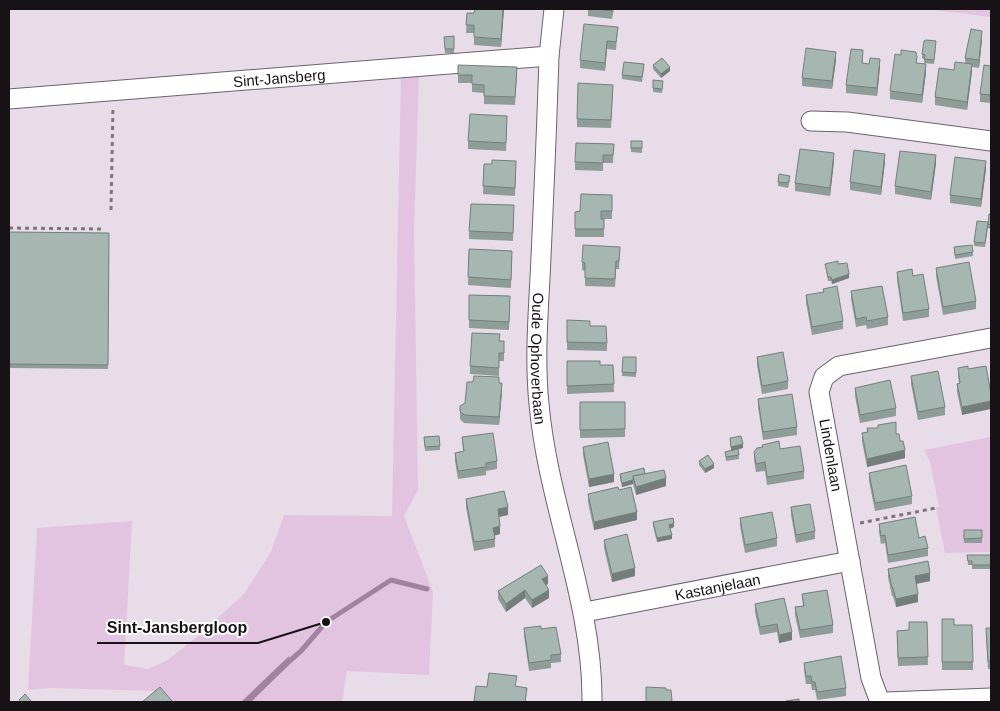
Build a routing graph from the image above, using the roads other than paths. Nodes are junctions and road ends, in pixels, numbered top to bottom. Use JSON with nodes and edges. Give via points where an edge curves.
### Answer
{"nodes":[{"id":1,"x":554,"y":9,"type":"edge"},
{"id":2,"x":549,"y":56,"type":"junction"},
{"id":3,"x":9,"y":99,"type":"edge"},
{"id":4,"x":812,"y":121,"type":"dead end"},
{"id":5,"x":991,"y":141,"type":"edge"},
{"id":6,"x":991,"y":338,"type":"edge"},
{"id":7,"x":850,"y":561,"type":"junction"},
{"id":8,"x":585,"y":612,"type":"junction"},
{"id":9,"x":991,"y":698,"type":"edge"},
{"id":10,"x":592,"y":702,"type":"edge"},
{"id":11,"x":880,"y":702,"type":"edge"},
{"id":12,"x":886,"y":702,"type":"edge"}],
"edges":[{"from":1,"to":2,"type":"street","name":"Oude Ophoverbaan"},
{"from":2,"to":3,"type":"street","name":"Sint-Jansberg"},
{"from":2,"to":8,"type":"street","name":"Oude Ophoverbaan","via":[[537,349],[539,404],[546,456]]},
{"from":4,"to":5,"type":"street","via":[[848,122]]},
{"from":6,"to":7,"type":"street","name":"Lindenlaan","via":[[839,366],[824,377],[819,392]]},
{"from":7,"to":8,"type":"street","name":"Kastanjelaan"},
{"from":7,"to":11,"type":"street","name":"Lindenlaan","via":[[871,678]]},
{"from":8,"to":10,"type":"street","name":"Oude Ophoverbaan","via":[[592,669]]},
{"from":9,"to":12,"type":"street"}]}
